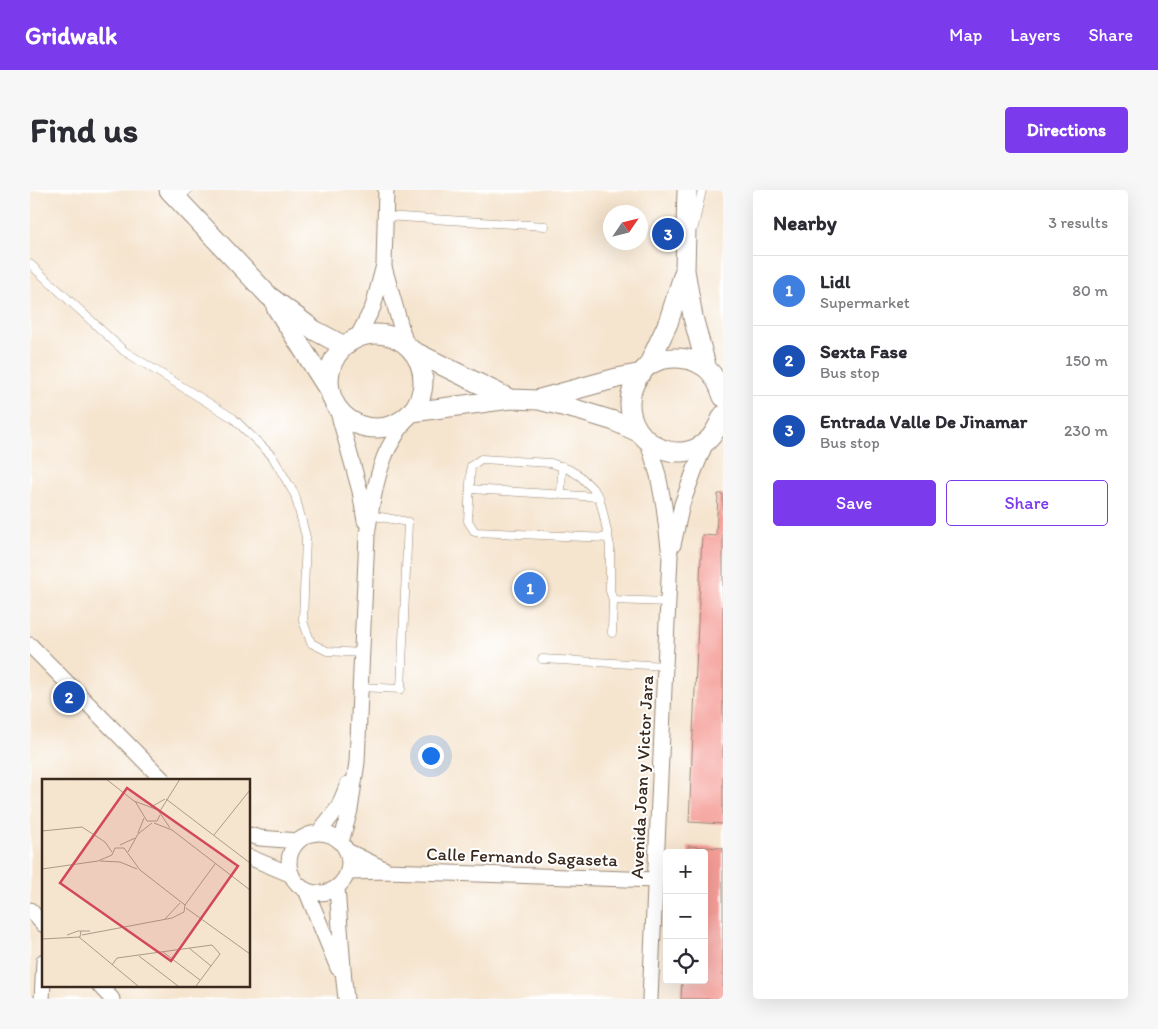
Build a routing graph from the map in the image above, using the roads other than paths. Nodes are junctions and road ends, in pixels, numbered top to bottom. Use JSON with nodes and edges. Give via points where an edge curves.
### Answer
{"nodes":[{"id":1,"x":386,"y":190,"type":"edge"},
{"id":2,"x":687,"y":190,"type":"edge"},
{"id":3,"x":702,"y":190,"type":"edge"},
{"id":4,"x":179,"y":193,"type":"edge"},
{"id":5,"x":385,"y":216,"type":"junction"},
{"id":6,"x":546,"y":226,"type":"dead end"},
{"id":7,"x":30,"y":264,"type":"edge"},
{"id":8,"x":384,"y":265,"type":"junction"},
{"id":9,"x":685,"y":270,"type":"junction"},
{"id":10,"x":269,"y":296,"type":"junction"},
{"id":11,"x":351,"y":342,"type":"junction"},
{"id":12,"x":408,"y":348,"type":"junction"},
{"id":13,"x":645,"y":369,"type":"junction"},
{"id":14,"x":714,"y":373,"type":"edge"},
{"id":15,"x":723,"y":397,"type":"edge"},
{"id":16,"x":510,"y":399,"type":"junction"},
{"id":17,"x":334,"y":400,"type":"junction"},
{"id":18,"x":539,"y":400,"type":"junction"},
{"id":19,"x":410,"y":414,"type":"junction"},
{"id":20,"x":717,"y":429,"type":"edge"},
{"id":21,"x":643,"y":437,"type":"junction"},
{"id":22,"x":562,"y":466,"type":"junction"},
{"id":23,"x":470,"y":489,"type":"junction"},
{"id":24,"x":561,"y":495,"type":"junction"},
{"id":25,"x":599,"y":497,"type":"junction"},
{"id":26,"x":370,"y":515,"type":"junction"},
{"id":27,"x":367,"y":535,"type":"junction"},
{"id":28,"x":608,"y":538,"type":"junction"},
{"id":29,"x":670,"y":556,"type":"junction"},
{"id":30,"x":613,"y":600,"type":"junction"},
{"id":31,"x":668,"y":602,"type":"junction"},
{"id":32,"x":612,"y":632,"type":"dead end"},
{"id":33,"x":30,"y":645,"type":"edge"},
{"id":34,"x":362,"y":653,"type":"junction"},
{"id":35,"x":542,"y":658,"type":"dead end"},
{"id":36,"x":666,"y":666,"type":"junction"},
{"id":37,"x":360,"y":687,"type":"junction"},
{"id":38,"x":357,"y":762,"type":"junction"},
{"id":39,"x":162,"y":779,"type":"edge"},
{"id":40,"x":319,"y":832,"type":"junction"},
{"id":41,"x":250,"y":835,"type":"edge"},
{"id":42,"x":298,"y":842,"type":"junction"},
{"id":43,"x":344,"y":846,"type":"junction"},
{"id":44,"x":250,"y":857,"type":"edge"},
{"id":45,"x":387,"y":871,"type":"junction"},
{"id":46,"x":349,"y":872,"type":"junction"},
{"id":47,"x":292,"y":875,"type":"junction"},
{"id":48,"x":656,"y":880,"type":"junction"},
{"id":49,"x":337,"y":888,"type":"junction"},
{"id":50,"x":306,"y":890,"type":"junction"},
{"id":51,"x":30,"y":910,"type":"edge"},
{"id":52,"x":42,"y":923,"type":"edge"},
{"id":53,"x":344,"y":981,"type":"junction"},
{"id":54,"x":43,"y":986,"type":"edge"},
{"id":55,"x":100,"y":986,"type":"edge"},
{"id":56,"x":42,"y":999,"type":"edge"},
{"id":57,"x":112,"y":999,"type":"edge"},
{"id":58,"x":346,"y":999,"type":"edge"},
{"id":59,"x":650,"y":999,"type":"edge"}],
"edges":[{"from":1,"to":5,"type":"street"},
{"from":2,"to":9,"type":"street"},
{"from":3,"to":9,"type":"lane"},
{"from":4,"to":10,"type":"street"},
{"from":5,"to":6,"type":"lane"},
{"from":5,"to":8,"type":"street"},
{"from":7,"to":34,"type":"lane","via":[[124,351],[233,418],[272,456],[295,495],[306,537],[303,621],[311,643],[327,650]]},
{"from":8,"to":11,"type":"street","via":[[373,307]]},
{"from":8,"to":12,"type":"street"},
{"from":9,"to":13,"type":"street","via":[[668,323]]},
{"from":9,"to":14,"type":"street","via":[[693,317]]},
{"from":10,"to":11,"type":"street","via":[[314,330]]},
{"from":10,"to":17,"type":"street"},
{"from":11,"to":12,"type":"street","via":[[374,334],[391,336]]},
{"from":11,"to":17,"type":"street","via":[[334,359],[331,368],[329,376]]},
{"from":12,"to":16,"type":"street"},
{"from":12,"to":19,"type":"street","via":[[420,364],[423,381],[420,397]]},
{"from":13,"to":14,"type":"street","via":[[664,359],[680,358],[695,361]]},
{"from":13,"to":18,"type":"street"},
{"from":13,"to":21,"type":"street","via":[[632,389],[630,404],[632,418]]},
{"from":14,"to":15,"type":"street"},
{"from":16,"to":18,"type":"street"},
{"from":16,"to":19,"type":"street"},
{"from":17,"to":19,"type":"street","via":[[352,422],[370,428],[390,426]]},
{"from":17,"to":27,"type":"street","via":[[360,491]]},
{"from":18,"to":21,"type":"street","via":[[614,421]]},
{"from":19,"to":26,"type":"street","via":[[384,456]]},
{"from":20,"to":21,"type":"street","via":[[692,449],[677,452],[662,450]]},
{"from":20,"to":29,"type":"street","via":[[695,469],[682,504]]},
{"from":21,"to":29,"type":"street","via":[[658,475]]},
{"from":22,"to":23,"type":"lane","via":[[481,459],[471,466]]},
{"from":22,"to":24,"type":"lane"},
{"from":22,"to":25,"type":"lane","via":[[580,476]]},
{"from":23,"to":24,"type":"lane"},
{"from":23,"to":28,"type":"lane","via":[[468,521],[475,532]]},
{"from":24,"to":25,"type":"lane"},
{"from":25,"to":28,"type":"lane"},
{"from":26,"to":27,"type":"street"},
{"from":26,"to":37,"type":"lane","via":[[408,522],[401,689]]},
{"from":27,"to":34,"type":"street"},
{"from":28,"to":30,"type":"lane"},
{"from":29,"to":31,"type":"street","name":"Avenida Joan y Victor Jara"},
{"from":30,"to":31,"type":"lane"},
{"from":30,"to":32,"type":"lane"},
{"from":31,"to":36,"type":"street","name":"Avenida Joan y Victor Jara"},
{"from":33,"to":39,"type":"street"},
{"from":34,"to":37,"type":"street"},
{"from":35,"to":36,"type":"lane"},
{"from":36,"to":48,"type":"street","name":"Avenida Joan y Victor Jara"},
{"from":37,"to":38,"type":"street"},
{"from":38,"to":40,"type":"street","via":[[338,808]]},
{"from":38,"to":43,"type":"street"},
{"from":40,"to":42,"type":"street","via":[[304,836]]},
{"from":40,"to":43,"type":"street","via":[[335,837]]},
{"from":41,"to":42,"type":"street"},
{"from":42,"to":47,"type":"street","via":[[290,857]]},
{"from":43,"to":45,"type":"street","name":"Calle Fernando Sagaseta"},
{"from":43,"to":46,"type":"street"},
{"from":44,"to":47,"type":"street"},
{"from":45,"to":46,"type":"street","name":"Calle Fernando Sagaseta"},
{"from":45,"to":48,"type":"street","name":"Calle Fernando Sagaseta"},
{"from":46,"to":49,"type":"street"},
{"from":47,"to":50,"type":"street"},
{"from":48,"to":59,"type":"street","name":"Avenida Joan y Victor Jara"},
{"from":49,"to":50,"type":"street","via":[[322,893]]},
{"from":49,"to":53,"type":"street"},
{"from":50,"to":53,"type":"street"},
{"from":51,"to":52,"type":"street"},
{"from":53,"to":58,"type":"street"},
{"from":54,"to":56,"type":"street"},
{"from":55,"to":57,"type":"street"}]}
